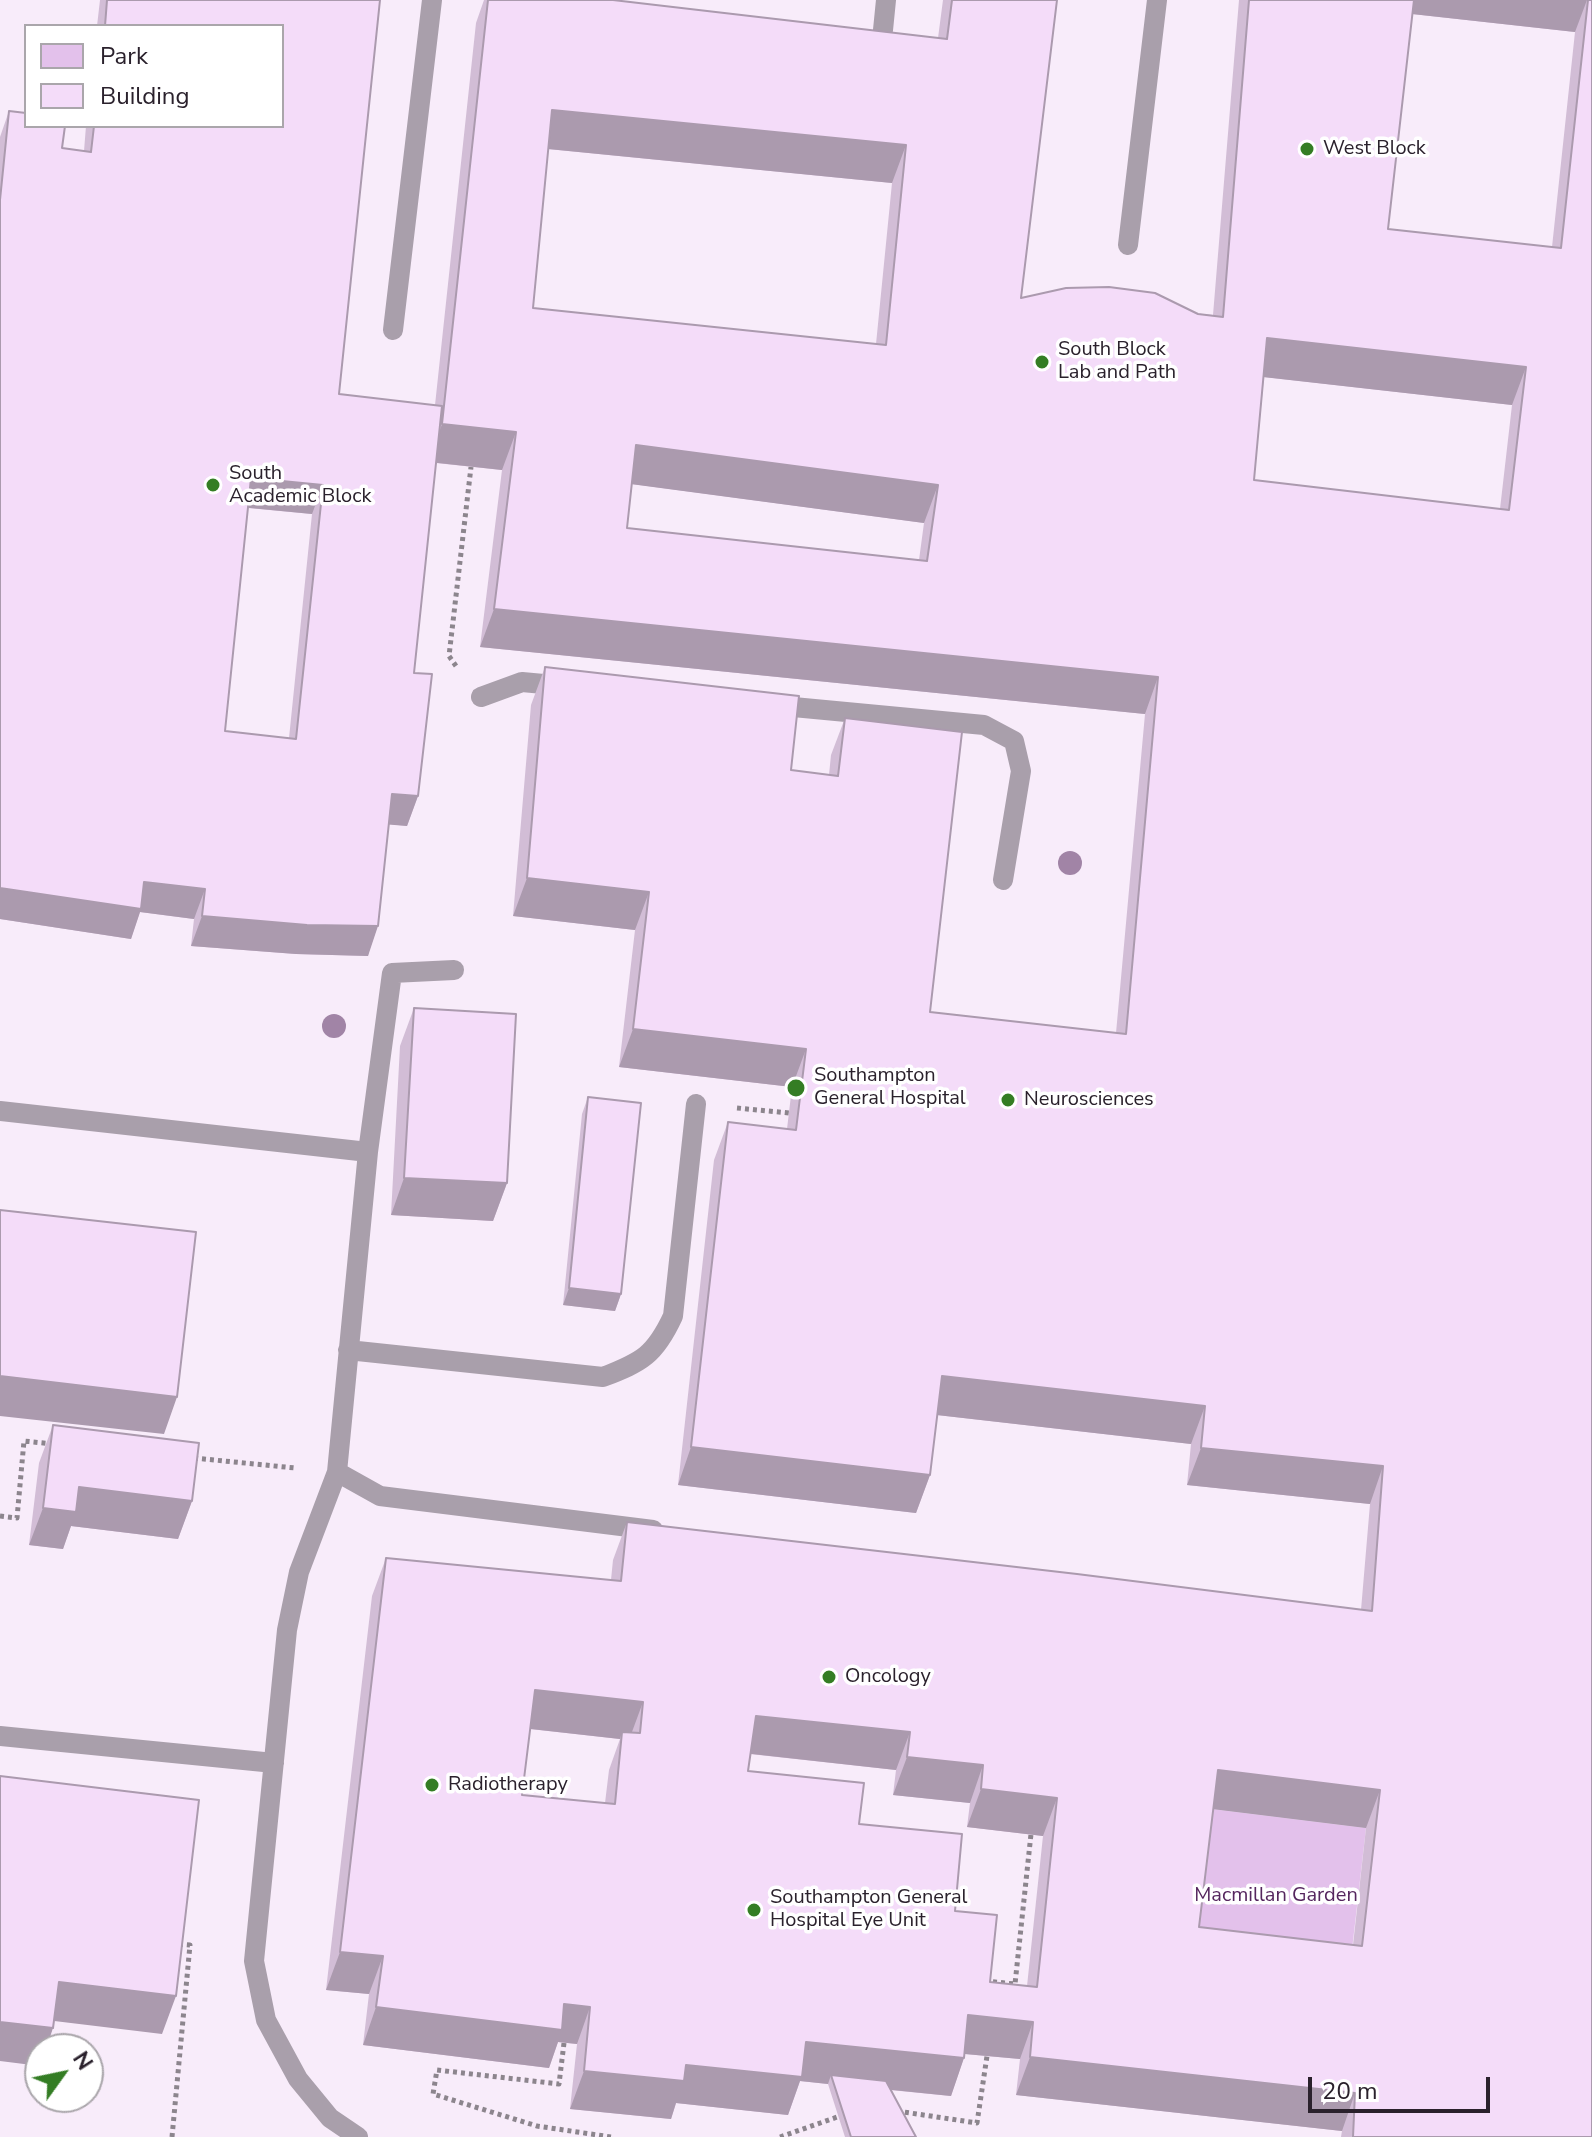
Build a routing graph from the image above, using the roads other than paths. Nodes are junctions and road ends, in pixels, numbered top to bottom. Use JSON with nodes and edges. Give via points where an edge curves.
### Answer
{"nodes":[{"id":1,"x":432,"y":0,"type":"edge"},
{"id":2,"x":886,"y":0,"type":"edge"},
{"id":3,"x":1157,"y":0,"type":"edge"},
{"id":4,"x":883,"y":30,"type":"edge"},
{"id":5,"x":1128,"y":245,"type":"dead end"},
{"id":6,"x":393,"y":330,"type":"dead end"},
{"id":7,"x":585,"y":688,"type":"edge"},
{"id":8,"x":481,"y":697,"type":"road end"},
{"id":9,"x":757,"y":703,"type":"edge"},
{"id":10,"x":1003,"y":880,"type":"dead end"},
{"id":11,"x":454,"y":970,"type":"dead end"},
{"id":12,"x":696,"y":1104,"type":"road end"},
{"id":13,"x":0,"y":1111,"type":"edge"},
{"id":14,"x":368,"y":1152,"type":"junction"},
{"id":15,"x":348,"y":1350,"type":"junction"},
{"id":16,"x":337,"y":1472,"type":"junction"},
{"id":17,"x":678,"y":1533,"type":"edge"},
{"id":18,"x":0,"y":1736,"type":"edge"},
{"id":19,"x":274,"y":1763,"type":"junction"},
{"id":20,"x":358,"y":2137,"type":"edge"}],
"edges":[{"from":1,"to":6,"type":"lane"},
{"from":2,"to":4,"type":"lane"},
{"from":3,"to":5,"type":"lane"},
{"from":7,"to":8,"type":"lane","via":[[522,682]]},
{"from":9,"to":10,"type":"lane","via":[[984,725],[1014,741],[1021,771]]},
{"from":11,"to":14,"type":"lane","via":[[392,973]]},
{"from":12,"to":15,"type":"lane","via":[[673,1316],[660,1343],[634,1364],[603,1377]]},
{"from":13,"to":14,"type":"lane"},
{"from":14,"to":15,"type":"lane"},
{"from":15,"to":16,"type":"lane"},
{"from":16,"to":17,"type":"lane","via":[[380,1496]]},
{"from":16,"to":19,"type":"lane","via":[[299,1572],[287,1630]]},
{"from":18,"to":19,"type":"lane"},
{"from":19,"to":20,"type":"lane","via":[[254,1961],[266,2020],[298,2079],[330,2118]]}]}
